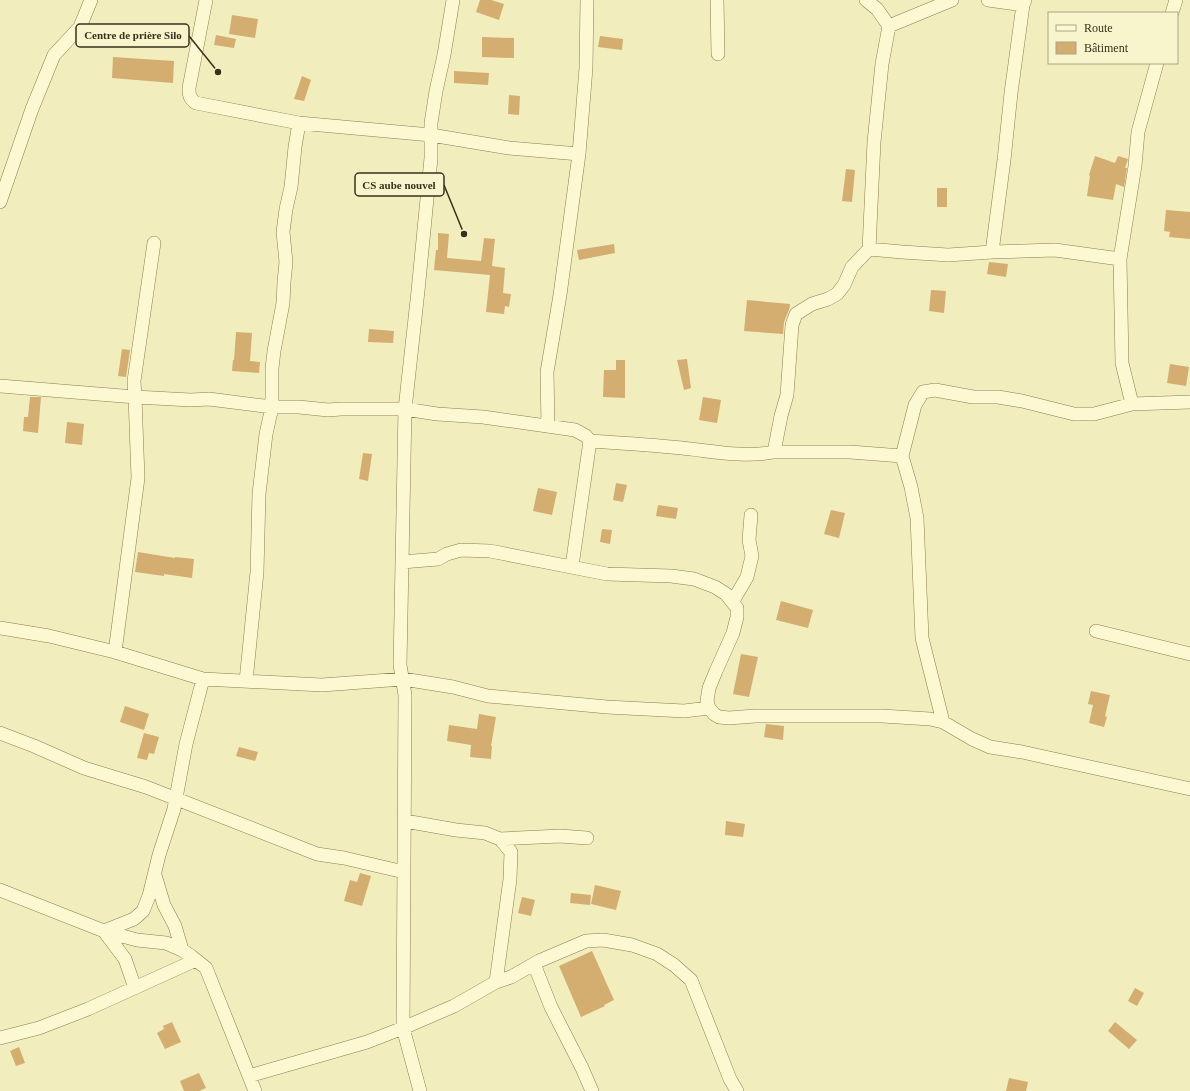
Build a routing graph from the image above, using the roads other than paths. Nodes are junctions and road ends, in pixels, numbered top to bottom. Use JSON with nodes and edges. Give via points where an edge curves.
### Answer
{"nodes":[{"id":1,"x":91,"y":0,"type":"edge"},
{"id":2,"x":206,"y":0,"type":"edge"},
{"id":3,"x":453,"y":0,"type":"edge"},
{"id":4,"x":588,"y":0,"type":"edge"},
{"id":5,"x":718,"y":0,"type":"edge"},
{"id":6,"x":866,"y":0,"type":"edge"},
{"id":7,"x":952,"y":0,"type":"edge"},
{"id":8,"x":988,"y":0,"type":"edge"},
{"id":9,"x":1176,"y":0,"type":"edge"},
{"id":10,"x":1024,"y":2,"type":"edge"},
{"id":11,"x":1172,"y":12,"type":"edge"},
{"id":12,"x":889,"y":26,"type":"junction"},
{"id":13,"x":718,"y":54,"type":"dead end"},
{"id":14,"x":1157,"y":64,"type":"edge"},
{"id":15,"x":299,"y":123,"type":"junction"},
{"id":16,"x":431,"y":135,"type":"junction"},
{"id":17,"x":579,"y":154,"type":"junction"},
{"id":18,"x":0,"y":202,"type":"edge"},
{"id":19,"x":154,"y":243,"type":"dead end"},
{"id":20,"x":869,"y":249,"type":"junction"},
{"id":21,"x":992,"y":252,"type":"junction"},
{"id":22,"x":1120,"y":260,"type":"junction"},
{"id":23,"x":0,"y":386,"type":"edge"},
{"id":24,"x":135,"y":397,"type":"junction"},
{"id":25,"x":1190,"y":402,"type":"edge"},
{"id":26,"x":1132,"y":404,"type":"junction"},
{"id":27,"x":272,"y":407,"type":"junction"},
{"id":28,"x":404,"y":409,"type":"junction"},
{"id":29,"x":548,"y":426,"type":"junction"},
{"id":30,"x":590,"y":441,"type":"junction"},
{"id":31,"x":774,"y":452,"type":"junction"},
{"id":32,"x":902,"y":456,"type":"junction"},
{"id":33,"x":752,"y":515,"type":"dead end"},
{"id":34,"x":402,"y":562,"type":"junction"},
{"id":35,"x":572,"y":566,"type":"junction"},
{"id":36,"x":733,"y":601,"type":"junction"},
{"id":37,"x":0,"y":628,"type":"edge"},
{"id":38,"x":1096,"y":631,"type":"dead end"},
{"id":39,"x":115,"y":652,"type":"junction"},
{"id":40,"x":1190,"y":654,"type":"edge"},
{"id":41,"x":203,"y":679,"type":"junction"},
{"id":42,"x":403,"y":679,"type":"junction"},
{"id":43,"x":246,"y":681,"type":"junction"},
{"id":44,"x":709,"y":708,"type":"junction"},
{"id":45,"x":942,"y":722,"type":"junction"},
{"id":46,"x":0,"y":733,"type":"edge"},
{"id":47,"x":1190,"y":789,"type":"edge"},
{"id":48,"x":176,"y":799,"type":"junction"},
{"id":49,"x":405,"y":821,"type":"junction"},
{"id":50,"x":587,"y":838,"type":"dead end"},
{"id":51,"x":500,"y":839,"type":"junction"},
{"id":52,"x":404,"y":872,"type":"junction"},
{"id":53,"x":155,"y":875,"type":"junction"},
{"id":54,"x":0,"y":890,"type":"edge"},
{"id":55,"x":104,"y":931,"type":"junction"},
{"id":56,"x":182,"y":950,"type":"junction"},
{"id":57,"x":196,"y":960,"type":"junction"},
{"id":58,"x":534,"y":964,"type":"junction"},
{"id":59,"x":496,"y":982,"type":"junction"},
{"id":60,"x":135,"y":988,"type":"junction"},
{"id":61,"x":403,"y":1028,"type":"junction"},
{"id":62,"x":0,"y":1038,"type":"edge"},
{"id":63,"x":249,"y":1076,"type":"junction"},
{"id":64,"x":254,"y":1091,"type":"edge"},
{"id":65,"x":420,"y":1091,"type":"edge"},
{"id":66,"x":592,"y":1091,"type":"edge"},
{"id":67,"x":737,"y":1091,"type":"edge"}],
"edges":[{"from":1,"to":18,"type":"street","via":[[80,27],[54,55],[32,109]]},
{"from":2,"to":15,"type":"street","via":[[189,88],[191,100],[215,108]]},
{"from":3,"to":16,"type":"street","via":[[436,91]]},
{"from":4,"to":17,"type":"street"},
{"from":5,"to":13,"type":"street"},
{"from":6,"to":12,"type":"street","via":[[877,9]]},
{"from":7,"to":12,"type":"street"},
{"from":8,"to":10,"type":"street"},
{"from":9,"to":11,"type":"street"},
{"from":10,"to":21,"type":"street"},
{"from":12,"to":20,"type":"street","via":[[882,64],[874,142]]},
{"from":14,"to":22,"type":"street","via":[[1138,132]]},
{"from":15,"to":16,"type":"street"},
{"from":15,"to":27,"type":"street","via":[[292,187],[283,232],[286,262],[283,303],[272,368]]},
{"from":16,"to":17,"type":"street","via":[[509,148]]},
{"from":16,"to":28,"type":"street","via":[[432,158]]},
{"from":17,"to":29,"type":"street","via":[[547,372]]},
{"from":19,"to":24,"type":"street","via":[[134,381]]},
{"from":20,"to":21,"type":"street","via":[[948,255]]},
{"from":20,"to":31,"type":"street","via":[[852,267],[837,294],[796,314],[792,325],[787,395]]},
{"from":21,"to":22,"type":"street","via":[[1055,250]]},
{"from":22,"to":26,"type":"street","via":[[1122,363]]},
{"from":23,"to":24,"type":"street"},
{"from":24,"to":27,"type":"street","via":[[209,399]]},
{"from":24,"to":39,"type":"street","via":[[138,478]]},
{"from":25,"to":26,"type":"street"},
{"from":26,"to":32,"type":"street","via":[[1094,414],[1074,414],[998,397],[973,397],[935,390],[923,392],[915,405]]},
{"from":27,"to":28,"type":"street","via":[[328,410]]},
{"from":27,"to":43,"type":"street","via":[[259,494],[256,572]]},
{"from":28,"to":29,"type":"street"},
{"from":28,"to":34,"type":"street"},
{"from":29,"to":30,"type":"street","via":[[575,430]]},
{"from":30,"to":31,"type":"street","via":[[733,454]]},
{"from":30,"to":35,"type":"street"},
{"from":31,"to":32,"type":"street","via":[[850,452]]},
{"from":32,"to":45,"type":"street","via":[[917,518],[922,638]]},
{"from":33,"to":36,"type":"street","via":[[749,540],[752,556],[747,577]]},
{"from":34,"to":35,"type":"street","via":[[438,559],[447,554],[468,550],[490,551]]},
{"from":34,"to":42,"type":"street","via":[[400,665]]},
{"from":35,"to":36,"type":"street","via":[[607,574],[694,579],[715,587]]},
{"from":36,"to":44,"type":"street","via":[[737,608],[737,617],[733,633],[709,688],[706,701]]},
{"from":37,"to":39,"type":"street","via":[[49,636]]},
{"from":38,"to":40,"type":"street"},
{"from":39,"to":41,"type":"street"},
{"from":41,"to":43,"type":"street"},
{"from":41,"to":48,"type":"street","via":[[186,744]]},
{"from":42,"to":43,"type":"street","via":[[322,685]]},
{"from":42,"to":44,"type":"street","via":[[488,696],[676,711]]},
{"from":42,"to":49,"type":"street"},
{"from":44,"to":45,"type":"street","via":[[720,717],[729,718],[882,716]]},
{"from":45,"to":47,"type":"street","via":[[990,747]]},
{"from":46,"to":48,"type":"street","via":[[84,768]]},
{"from":48,"to":52,"type":"street","via":[[317,854]]},
{"from":48,"to":53,"type":"street"},
{"from":49,"to":51,"type":"street","via":[[485,833]]},
{"from":49,"to":52,"type":"street"},
{"from":50,"to":51,"type":"street","via":[[560,836]]},
{"from":51,"to":59,"type":"street","via":[[511,852],[511,863]]},
{"from":52,"to":61,"type":"street"},
{"from":53,"to":55,"type":"street","via":[[143,911],[134,919]]},
{"from":53,"to":56,"type":"street"},
{"from":54,"to":55,"type":"street"},
{"from":55,"to":56,"type":"street","via":[[137,940],[166,943]]},
{"from":55,"to":60,"type":"street","via":[[124,958]]},
{"from":56,"to":57,"type":"street"},
{"from":57,"to":60,"type":"street"},
{"from":57,"to":63,"type":"street","via":[[206,968]]},
{"from":58,"to":59,"type":"street"},
{"from":58,"to":66,"type":"street","via":[[551,1007]]},
{"from":58,"to":67,"type":"street","via":[[586,941],[603,940],[632,945],[657,954],[691,980]]},
{"from":59,"to":61,"type":"street","via":[[454,1006]]},
{"from":60,"to":62,"type":"street","via":[[39,1028]]},
{"from":61,"to":63,"type":"street","via":[[367,1042]]},
{"from":61,"to":65,"type":"street"},
{"from":63,"to":64,"type":"street"}]}
